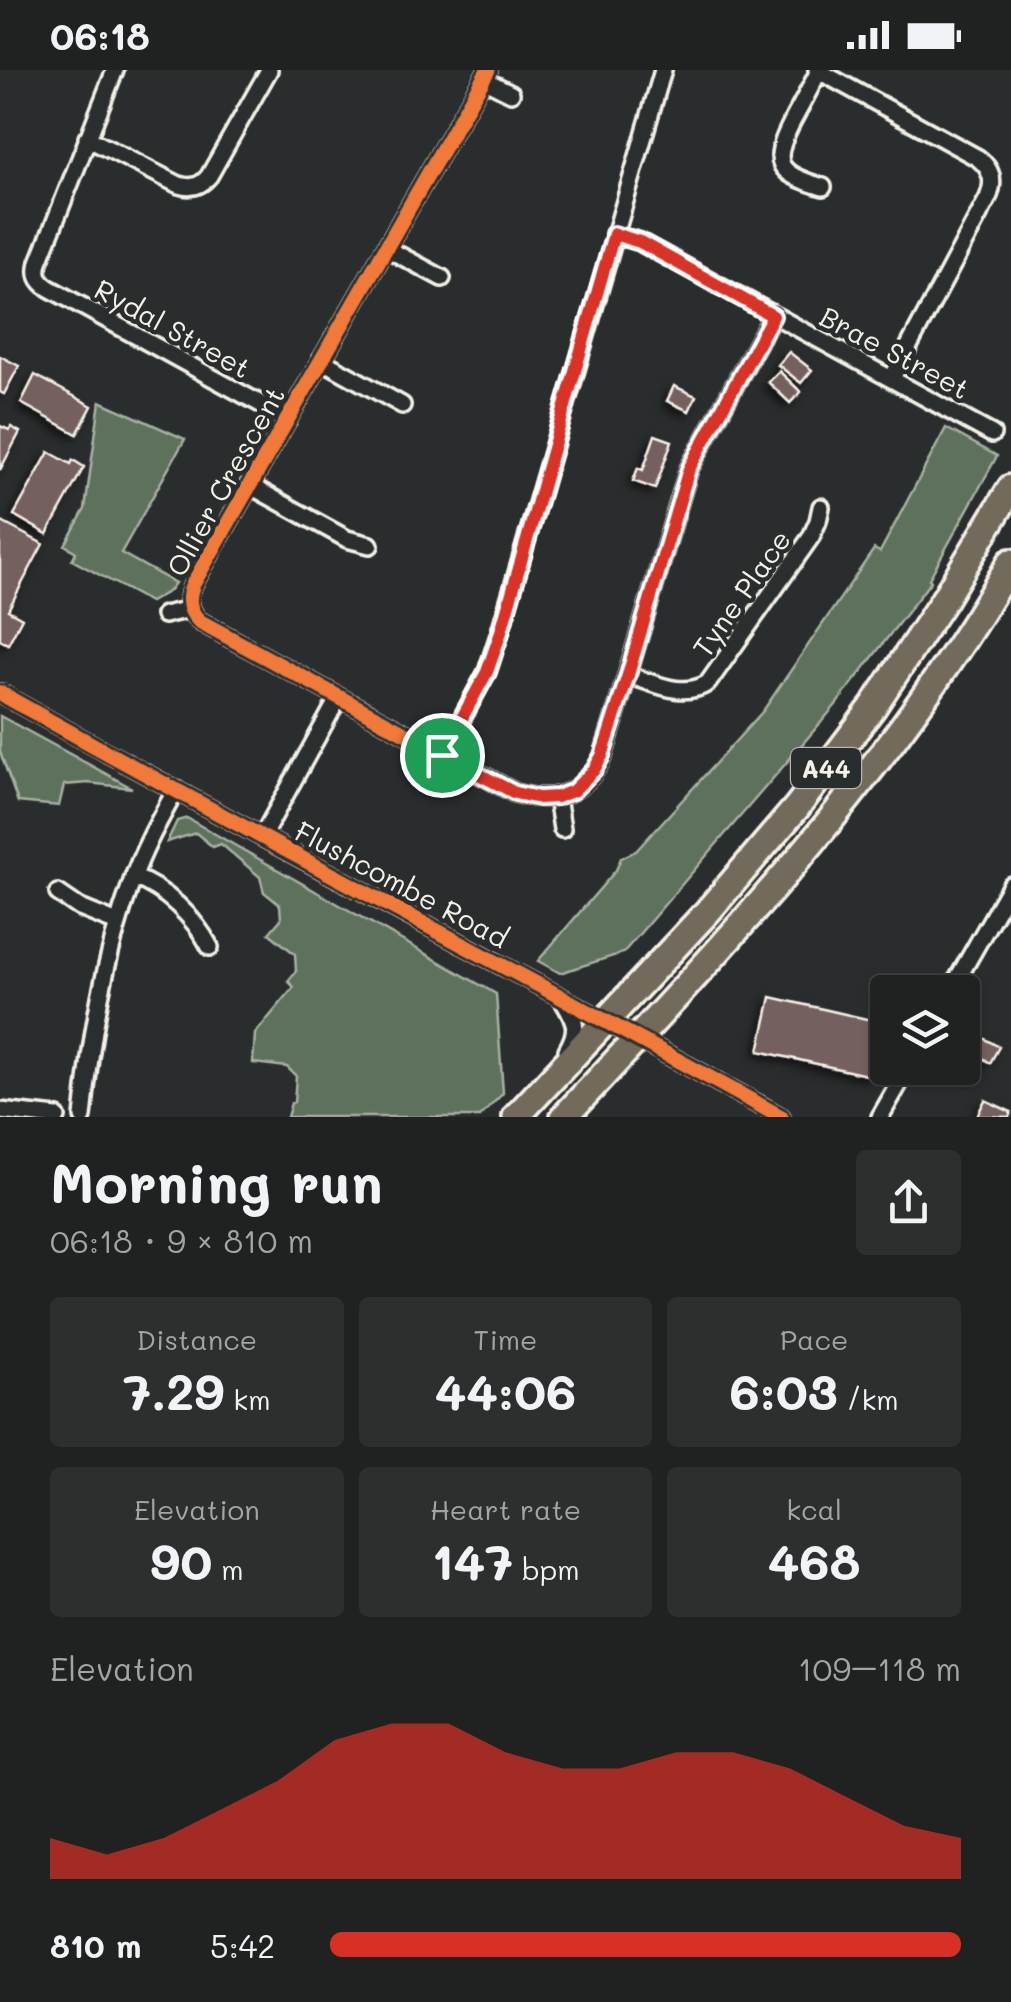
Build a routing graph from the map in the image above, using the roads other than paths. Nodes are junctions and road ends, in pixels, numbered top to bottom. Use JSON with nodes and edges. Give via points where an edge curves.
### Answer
{"nodes":[{"id":1,"x":115,"y":70,"type":"edge"},
{"id":2,"x":269,"y":70,"type":"edge"},
{"id":3,"x":662,"y":70,"type":"edge"},
{"id":4,"x":818,"y":70,"type":"edge"},
{"id":5,"x":485,"y":74,"type":"edge"},
{"id":6,"x":511,"y":93,"type":"dead end"},
{"id":7,"x":88,"y":138,"type":"junction"},
{"id":8,"x":823,"y":187,"type":"dead end"},
{"id":9,"x":614,"y":234,"type":"junction"},
{"id":10,"x":386,"y":248,"type":"junction"},
{"id":11,"x":442,"y":278,"type":"dead end"},
{"id":12,"x":773,"y":316,"type":"junction"},
{"id":13,"x":321,"y":360,"type":"junction"},
{"id":14,"x":892,"y":378,"type":"junction"},
{"id":15,"x":402,"y":404,"type":"dead end"},
{"id":16,"x":288,"y":419,"type":"junction"},
{"id":17,"x":992,"y":434,"type":"dead end"},
{"id":18,"x":249,"y":485,"type":"junction"},
{"id":19,"x":1011,"y":488,"type":"edge"},
{"id":20,"x":821,"y":507,"type":"dead end"},
{"id":21,"x":370,"y":545,"type":"dead end"},
{"id":22,"x":1011,"y":562,"type":"edge"},
{"id":23,"x":190,"y":610,"type":"junction"},
{"id":24,"x":164,"y":615,"type":"dead end"},
{"id":25,"x":628,"y":675,"type":"junction"},
{"id":26,"x":0,"y":693,"type":"edge"},
{"id":27,"x":338,"y":698,"type":"junction"},
{"id":28,"x":442,"y":755,"type":"junction"},
{"id":29,"x":176,"y":790,"type":"junction"},
{"id":30,"x":557,"y":797,"type":"junction"},
{"id":31,"x":562,"y":829,"type":"dead end"},
{"id":32,"x":262,"y":837,"type":"junction"},
{"id":33,"x":133,"y":877,"type":"junction"},
{"id":34,"x":1011,"y":885,"type":"edge"},
{"id":35,"x":58,"y":893,"type":"dead end"},
{"id":36,"x":117,"y":924,"type":"junction"},
{"id":37,"x":210,"y":946,"type":"dead end"},
{"id":38,"x":960,"y":975,"type":"edge"},
{"id":39,"x":560,"y":996,"type":"junction"},
{"id":40,"x":606,"y":1020,"type":"junction"},
{"id":41,"x":638,"y":1038,"type":"junction"},
{"id":42,"x":558,"y":1072,"type":"junction"},
{"id":43,"x":898,"y":1085,"type":"edge"},
{"id":44,"x":0,"y":1111,"type":"edge"},
{"id":45,"x":57,"y":1117,"type":"edge"},
{"id":46,"x":83,"y":1117,"type":"edge"},
{"id":47,"x":516,"y":1117,"type":"edge"},
{"id":48,"x":564,"y":1117,"type":"edge"},
{"id":49,"x":781,"y":1117,"type":"edge"},
{"id":50,"x":880,"y":1117,"type":"edge"}],
"edges":[{"from":1,"to":7,"type":"street","name":"Rydal Street"},
{"from":2,"to":7,"type":"street","via":[[197,192]]},
{"from":3,"to":9,"type":"street"},
{"from":4,"to":8,"type":"street","via":[[779,155],[792,176]]},
{"from":4,"to":14,"type":"street","via":[[997,172]]},
{"from":5,"to":6,"type":"street"},
{"from":5,"to":10,"type":"street","name":"Ollier Crescent"},
{"from":7,"to":16,"type":"street","name":"Rydal Street","via":[[34,278]]},
{"from":9,"to":12,"type":"street","name":"Brae Street"},
{"from":9,"to":28,"type":"street","via":[[500,635]]},
{"from":10,"to":11,"type":"street"},
{"from":10,"to":13,"type":"street","name":"Ollier Crescent"},
{"from":12,"to":14,"type":"street","name":"Brae Street"},
{"from":12,"to":25,"type":"street","via":[[689,469]]},
{"from":13,"to":15,"type":"street"},
{"from":13,"to":16,"type":"street","name":"Ollier Crescent"},
{"from":14,"to":17,"type":"street","name":"Brae Street"},
{"from":16,"to":18,"type":"street","name":"Ollier Crescent"},
{"from":18,"to":21,"type":"street"},
{"from":18,"to":23,"type":"street","name":"Ollier Crescent","via":[[193,584]]},
{"from":19,"to":40,"type":"highway","number":"A44","via":[[883,692],[798,807]]},
{"from":20,"to":25,"type":"street","name":"Tyne Place","via":[[810,537],[708,683],[682,691]]},
{"from":22,"to":41,"type":"highway","number":"A44","via":[[871,770]]},
{"from":23,"to":24,"type":"street","name":"Ollier Crescent"},
{"from":23,"to":27,"type":"street","name":"Ollier Crescent","via":[[203,624]]},
{"from":25,"to":30,"type":"street","via":[[599,764],[573,791]]},
{"from":26,"to":29,"type":"street","name":"Flushcombe Road"},
{"from":27,"to":28,"type":"street","name":"Ollier Crescent"},
{"from":27,"to":32,"type":"street"},
{"from":28,"to":30,"type":"street","name":"Ollier Crescent","via":[[515,793]]},
{"from":29,"to":32,"type":"street","name":"Flushcombe Road"},
{"from":29,"to":33,"type":"street"},
{"from":30,"to":31,"type":"street"},
{"from":32,"to":39,"type":"street","name":"Flushcombe Road"},
{"from":33,"to":36,"type":"street"},
{"from":33,"to":37,"type":"street","via":[[199,926]]},
{"from":34,"to":38,"type":"street"},
{"from":35,"to":36,"type":"street"},
{"from":36,"to":46,"type":"street","via":[[98,997]]},
{"from":39,"to":40,"type":"street","name":"Flushcombe Road"},
{"from":39,"to":42,"type":"street","via":[[576,1029]]},
{"from":40,"to":41,"type":"street","name":"Flushcombe Road"},
{"from":40,"to":42,"type":"highway","number":"A44"},
{"from":41,"to":48,"type":"highway","number":"A44"},
{"from":41,"to":49,"type":"street","name":"Flushcombe Road"},
{"from":42,"to":47,"type":"highway","number":"A44"},
{"from":43,"to":50,"type":"street"},
{"from":44,"to":45,"type":"street"}]}
